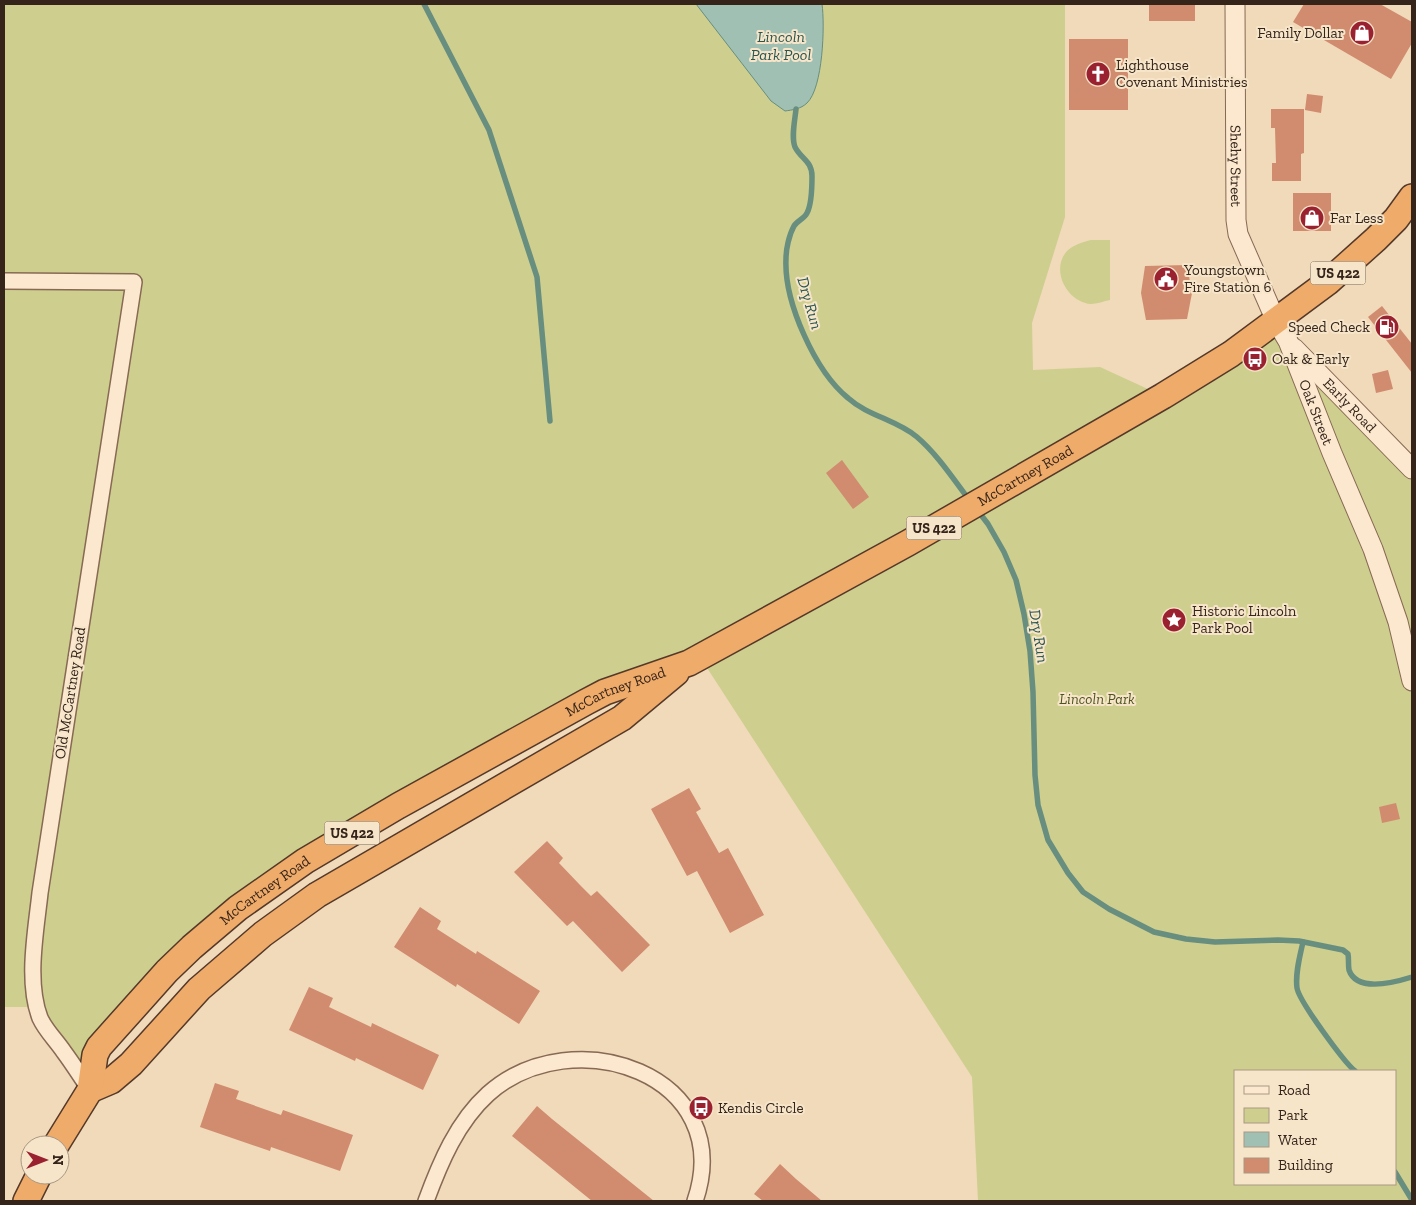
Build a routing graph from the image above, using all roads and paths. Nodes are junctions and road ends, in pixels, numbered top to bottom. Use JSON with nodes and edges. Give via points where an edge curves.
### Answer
{"nodes":[{"id":1,"x":1236,"y":4,"type":"edge"},
{"id":2,"x":1412,"y":197,"type":"edge"},
{"id":3,"x":1404,"y":222,"type":"edge"},
{"id":4,"x":4,"y":281,"type":"edge"},
{"id":5,"x":1282,"y":331,"type":"junction"},
{"id":6,"x":1412,"y":469,"type":"edge"},
{"id":7,"x":696,"y":659,"type":"junction"},
{"id":8,"x":1412,"y":681,"type":"edge"},
{"id":9,"x":90,"y":1090,"type":"junction"},
{"id":10,"x":62,"y":1135,"type":"edge"},
{"id":11,"x":34,"y":1185,"type":"edge"},
{"id":12,"x":26,"y":1201,"type":"edge"},
{"id":13,"x":426,"y":1201,"type":"edge"},
{"id":14,"x":695,"y":1201,"type":"edge"}],
"edges":[{"from":1,"to":5,"type":"street","name":"Shehy Street","via":[[1236,220],[1238,234]]},
{"from":2,"to":3,"type":"highway","number":"US 422"},
{"from":3,"to":5,"type":"highway","number":"US 422","via":[[1376,239],[1328,282]]},
{"from":4,"to":9,"type":"street","name":"Old McCartney Road","via":[[134,282],[34,949],[34,983],[40,1017]]},
{"from":5,"to":6,"type":"street","name":"Early Road"},
{"from":5,"to":7,"type":"highway","name":"McCartney Road","number":"US 422","via":[[1231,354],[908,543]]},
{"from":5,"to":8,"type":"street","name":"Oak Street","via":[[1373,549],[1398,622]]},
{"from":7,"to":9,"type":"highway","name":"McCartney Road","number":"US 422","via":[[622,718],[317,895],[263,934],[199,989],[118,1076]]},
{"from":7,"to":9,"type":"highway","name":"McCartney Road","number":"US 422","via":[[605,692],[305,860],[246,903],[167,971],[99,1047]]},
{"from":9,"to":10,"type":"highway","name":"McCartney Road","number":"US 422"},
{"from":11,"to":12,"type":"highway"},
{"from":13,"to":14,"type":"street","via":[[456,1132],[488,1094],[527,1069],[578,1059],[623,1065],[646,1074],[667,1087],[683,1106],[696,1130],[702,1155],[702,1174]]}]}
